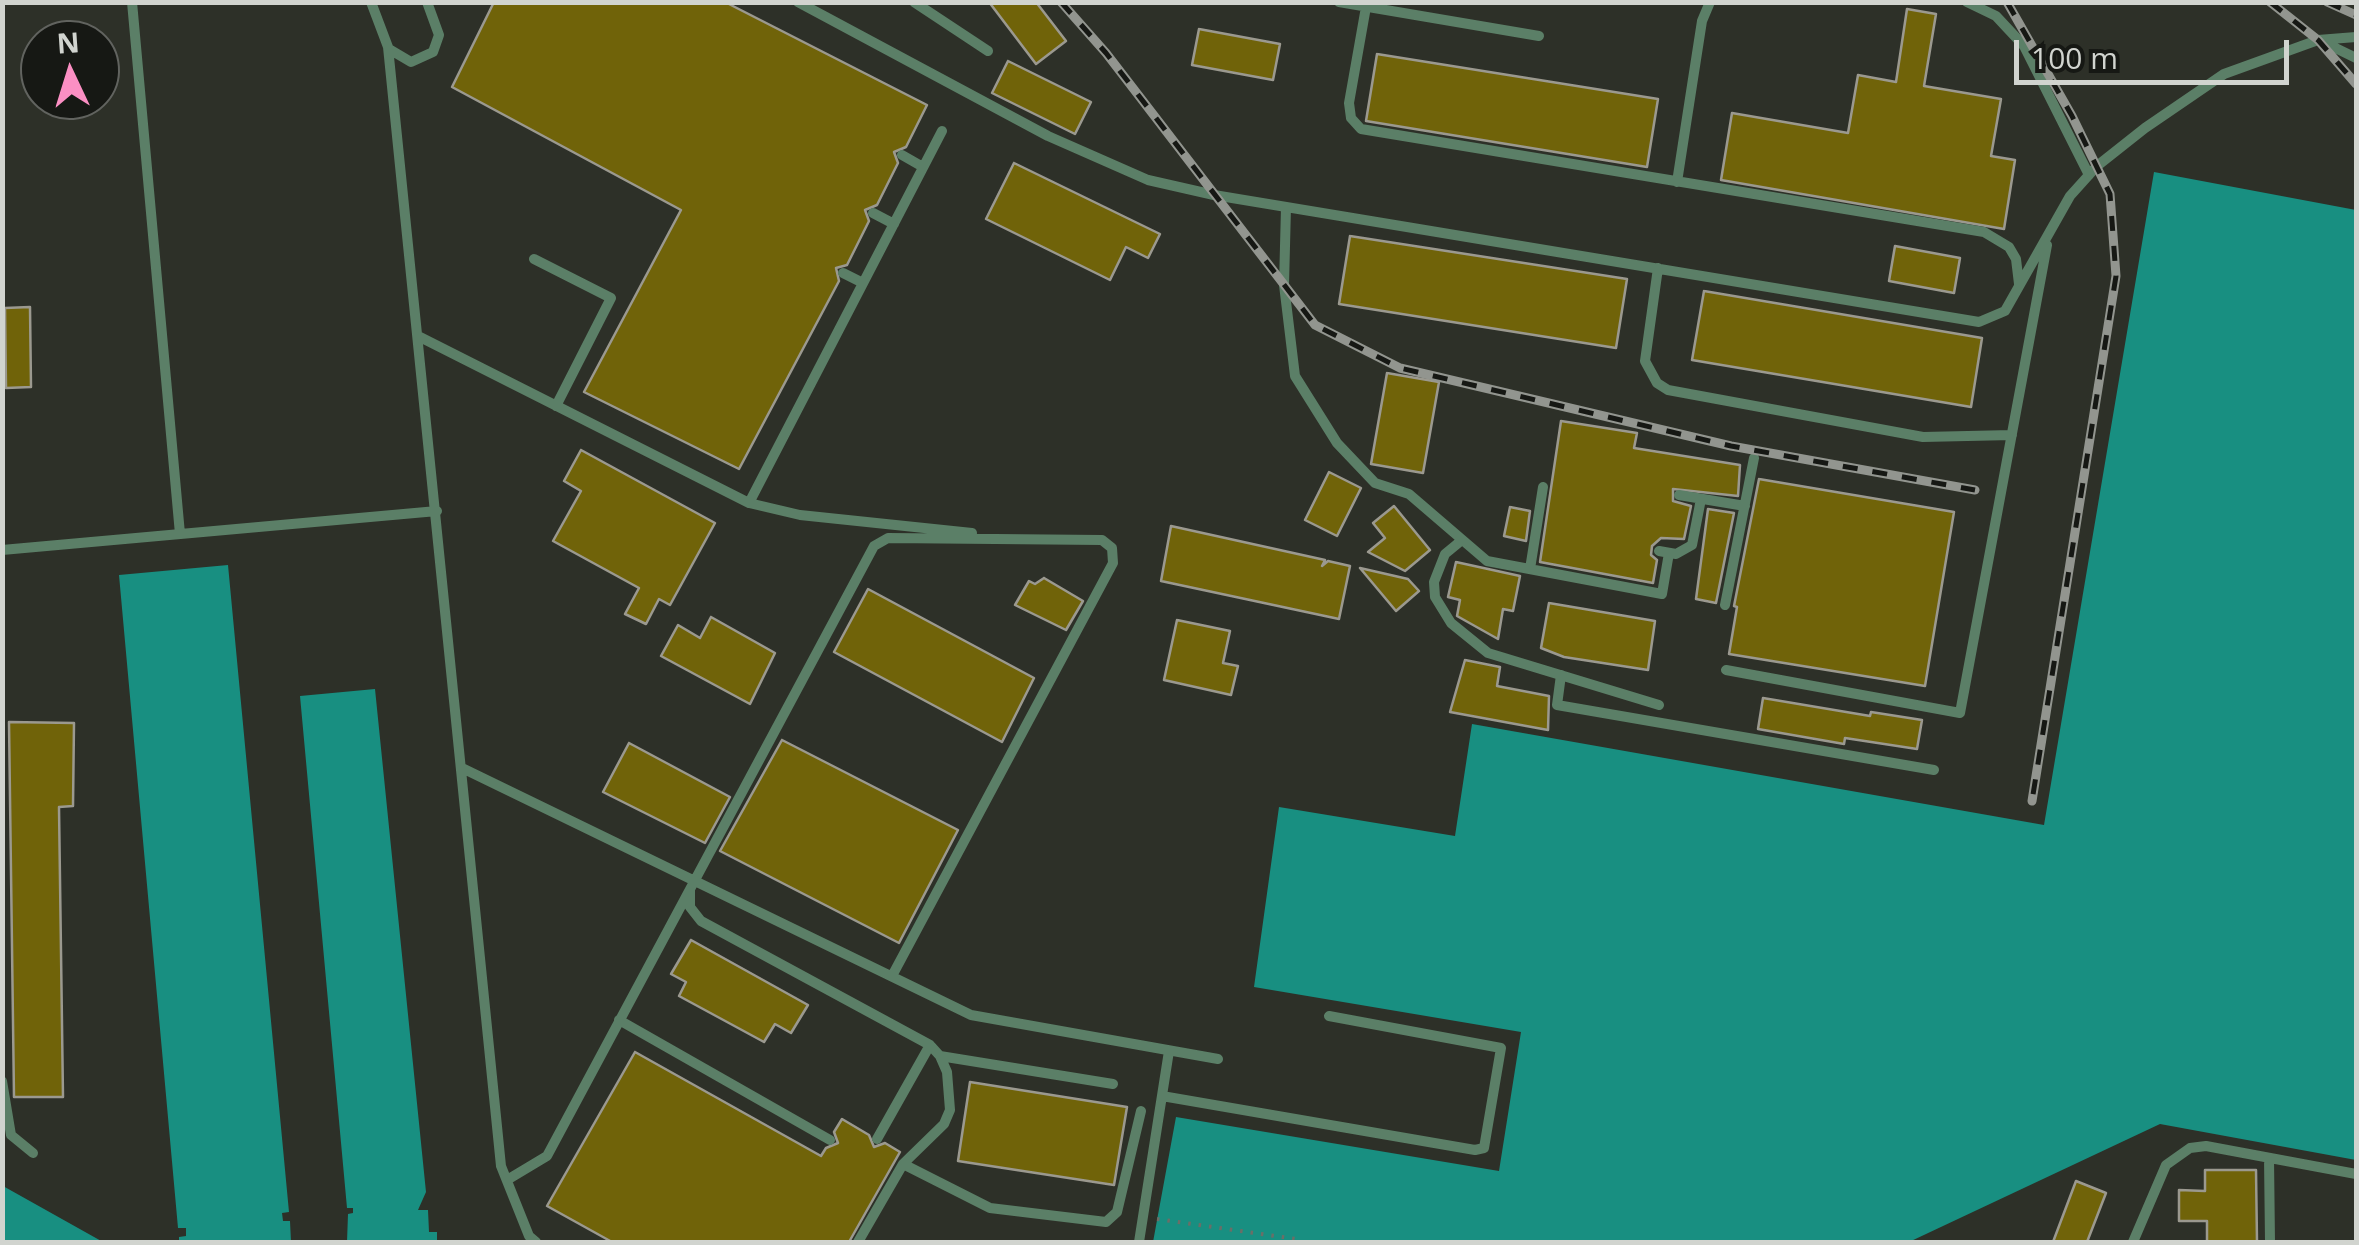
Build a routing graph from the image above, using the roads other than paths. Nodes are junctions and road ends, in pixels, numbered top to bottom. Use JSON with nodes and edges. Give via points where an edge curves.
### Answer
{"nodes":[{"id":1,"x":132,"y":2,"type":"edge"},
{"id":2,"x":370,"y":2,"type":"edge"},
{"id":3,"x":427,"y":2,"type":"edge"},
{"id":4,"x":798,"y":2,"type":"edge"},
{"id":5,"x":1339,"y":2,"type":"edge"},
{"id":6,"x":1710,"y":2,"type":"edge"},
{"id":7,"x":1967,"y":2,"type":"edge"},
{"id":8,"x":917,"y":3,"type":"edge"},
{"id":9,"x":1386,"y":6,"type":"edge"},
{"id":10,"x":1366,"y":7,"type":"junction"},
{"id":11,"x":1539,"y":36,"type":"dead end"},
{"id":12,"x":2356,"y":37,"type":"edge"},
{"id":13,"x":2318,"y":40,"type":"junction"},
{"id":14,"x":388,"y":48,"type":"junction"},
{"id":15,"x":988,"y":50,"type":"dead end"},
{"id":16,"x":2356,"y":58,"type":"edge"},
{"id":17,"x":942,"y":131,"type":"dead end"},
{"id":18,"x":902,"y":156,"type":"dead end"},
{"id":19,"x":923,"y":167,"type":"junction"},
{"id":20,"x":2089,"y":175,"type":"junction"},
{"id":21,"x":1677,"y":182,"type":"junction"},
{"id":22,"x":1286,"y":207,"type":"junction"},
{"id":23,"x":873,"y":213,"type":"dead end"},
{"id":24,"x":894,"y":224,"type":"junction"},
{"id":25,"x":2049,"y":234,"type":"junction"},
{"id":26,"x":534,"y":259,"type":"dead end"},
{"id":27,"x":1658,"y":268,"type":"junction"},
{"id":28,"x":843,"y":273,"type":"dead end"},
{"id":29,"x":863,"y":283,"type":"junction"},
{"id":30,"x":2019,"y":287,"type":"junction"},
{"id":31,"x":420,"y":337,"type":"junction"},
{"id":32,"x":556,"y":406,"type":"junction"},
{"id":33,"x":2012,"y":435,"type":"junction"},
{"id":34,"x":1754,"y":458,"type":"dead end"},
{"id":35,"x":1542,"y":487,"type":"dead end"},
{"id":36,"x":1680,"y":495,"type":"dead end"},
{"id":37,"x":1701,"y":499,"type":"junction"},
{"id":38,"x":749,"y":503,"type":"junction"},
{"id":39,"x":1745,"y":506,"type":"junction"},
{"id":40,"x":437,"y":511,"type":"junction"},
{"id":41,"x":180,"y":534,"type":"junction"},
{"id":42,"x":1016,"y":538,"type":"junction"},
{"id":43,"x":1462,"y":540,"type":"junction"},
{"id":44,"x":2,"y":550,"type":"edge"},
{"id":45,"x":1530,"y":569,"type":"junction"},
{"id":46,"x":1725,"y":605,"type":"dead end"},
{"id":47,"x":1726,"y":670,"type":"dead end"},
{"id":48,"x":1561,"y":675,"type":"junction"},
{"id":49,"x":1659,"y":705,"type":"dead end"},
{"id":50,"x":462,"y":768,"type":"junction"},
{"id":51,"x":1934,"y":770,"type":"dead end"},
{"id":52,"x":694,"y":880,"type":"junction"},
{"id":53,"x":892,"y":976,"type":"junction"},
{"id":54,"x":1329,"y":1016,"type":"dead end"},
{"id":55,"x":619,"y":1020,"type":"junction"},
{"id":56,"x":930,"y":1045,"type":"junction"},
{"id":57,"x":1169,"y":1050,"type":"junction"},
{"id":58,"x":940,"y":1056,"type":"junction"},
{"id":59,"x":1218,"y":1060,"type":"dead end"},
{"id":60,"x":2,"y":1081,"type":"edge"},
{"id":61,"x":1113,"y":1084,"type":"dead end"},
{"id":62,"x":1162,"y":1096,"type":"junction"},
{"id":63,"x":1141,"y":1111,"type":"dead end"},
{"id":64,"x":877,"y":1139,"type":"dead end"},
{"id":65,"x":830,"y":1140,"type":"dead end"},
{"id":66,"x":33,"y":1153,"type":"dead end"},
{"id":67,"x":2269,"y":1158,"type":"junction"},
{"id":68,"x":903,"y":1164,"type":"junction"},
{"id":69,"x":2356,"y":1174,"type":"edge"},
{"id":70,"x":506,"y":1180,"type":"junction"},
{"id":71,"x":536,"y":1242,"type":"edge"},
{"id":72,"x":858,"y":1242,"type":"edge"},
{"id":73,"x":1140,"y":1242,"type":"edge"},
{"id":74,"x":2133,"y":1242,"type":"edge"},
{"id":75,"x":2270,"y":1242,"type":"edge"}],
"edges":[{"from":1,"to":41,"type":"lane"},
{"from":2,"to":14,"type":"lane"},
{"from":3,"to":14,"type":"lane","via":[[439,35],[433,52],[411,62]]},
{"from":4,"to":22,"type":"lane","via":[[1048,136],[1148,180]]},
{"from":5,"to":10,"type":"lane"},
{"from":6,"to":21,"type":"lane"},
{"from":7,"to":20,"type":"lane","via":[[1996,16],[2024,46]]},
{"from":8,"to":15,"type":"lane"},
{"from":9,"to":10,"type":"lane"},
{"from":9,"to":11,"type":"lane"},
{"from":10,"to":21,"type":"lane","via":[[1348,103],[1361,129]]},
{"from":12,"to":13,"type":"lane"},
{"from":13,"to":16,"type":"lane"},
{"from":13,"to":20,"type":"lane","via":[[2224,74]]},
{"from":14,"to":31,"type":"lane"},
{"from":17,"to":19,"type":"lane"},
{"from":18,"to":19,"type":"lane"},
{"from":19,"to":24,"type":"lane"},
{"from":20,"to":25,"type":"lane"},
{"from":21,"to":30,"type":"lane","via":[[1984,232],[1998,237],[2016,259]]},
{"from":22,"to":27,"type":"lane"},
{"from":22,"to":43,"type":"lane","via":[[1289,353],[1308,403],[1376,484],[1410,494]]},
{"from":23,"to":24,"type":"lane"},
{"from":24,"to":29,"type":"lane"},
{"from":25,"to":30,"type":"lane"},
{"from":25,"to":33,"type":"lane"},
{"from":26,"to":32,"type":"lane","via":[[611,298]]},
{"from":27,"to":30,"type":"lane","via":[[1979,322],[2005,311]]},
{"from":27,"to":33,"type":"lane","via":[[1644,361],[1668,390],[1924,438]]},
{"from":28,"to":29,"type":"lane"},
{"from":29,"to":38,"type":"lane"},
{"from":31,"to":32,"type":"lane"},
{"from":31,"to":40,"type":"lane"},
{"from":32,"to":38,"type":"lane"},
{"from":33,"to":47,"type":"lane","via":[[1960,713]]},
{"from":34,"to":39,"type":"lane"},
{"from":35,"to":45,"type":"lane"},
{"from":36,"to":37,"type":"lane"},
{"from":37,"to":39,"type":"lane"},
{"from":37,"to":45,"type":"lane","via":[[1692,544],[1664,552],[1662,594]]},
{"from":38,"to":42,"type":"lane","via":[[800,516]]},
{"from":39,"to":46,"type":"lane"},
{"from":40,"to":41,"type":"lane"},
{"from":40,"to":50,"type":"lane"},
{"from":41,"to":44,"type":"lane"},
{"from":42,"to":52,"type":"lane","via":[[888,538],[874,546]]},
{"from":42,"to":53,"type":"lane","via":[[1102,540],[1112,548],[1113,563]]},
{"from":43,"to":45,"type":"lane","via":[[1487,561]]},
{"from":43,"to":48,"type":"lane","via":[[1437,567],[1441,611],[1488,653]]},
{"from":48,"to":49,"type":"lane"},
{"from":48,"to":51,"type":"lane","via":[[1557,705]]},
{"from":50,"to":52,"type":"lane"},
{"from":50,"to":70,"type":"lane"},
{"from":52,"to":53,"type":"lane"},
{"from":52,"to":55,"type":"lane"},
{"from":52,"to":56,"type":"lane","via":[[690,906],[701,921]]},
{"from":53,"to":57,"type":"lane","via":[[971,1014]]},
{"from":54,"to":62,"type":"lane","via":[[1501,1048],[1484,1148]]},
{"from":55,"to":65,"type":"lane"},
{"from":55,"to":70,"type":"lane","via":[[547,1156]]},
{"from":56,"to":58,"type":"lane"},
{"from":56,"to":64,"type":"lane"},
{"from":57,"to":59,"type":"lane"},
{"from":57,"to":62,"type":"lane"},
{"from":58,"to":61,"type":"lane"},
{"from":58,"to":68,"type":"lane","via":[[950,1110]]},
{"from":60,"to":66,"type":"lane","via":[[10,1135]]},
{"from":62,"to":73,"type":"lane"},
{"from":63,"to":68,"type":"lane","via":[[1117,1212],[1106,1222],[990,1208]]},
{"from":67,"to":69,"type":"lane"},
{"from":67,"to":74,"type":"lane","via":[[2206,1146],[2176,1154]]},
{"from":67,"to":75,"type":"lane"},
{"from":68,"to":72,"type":"lane"},
{"from":70,"to":71,"type":"lane"}]}
